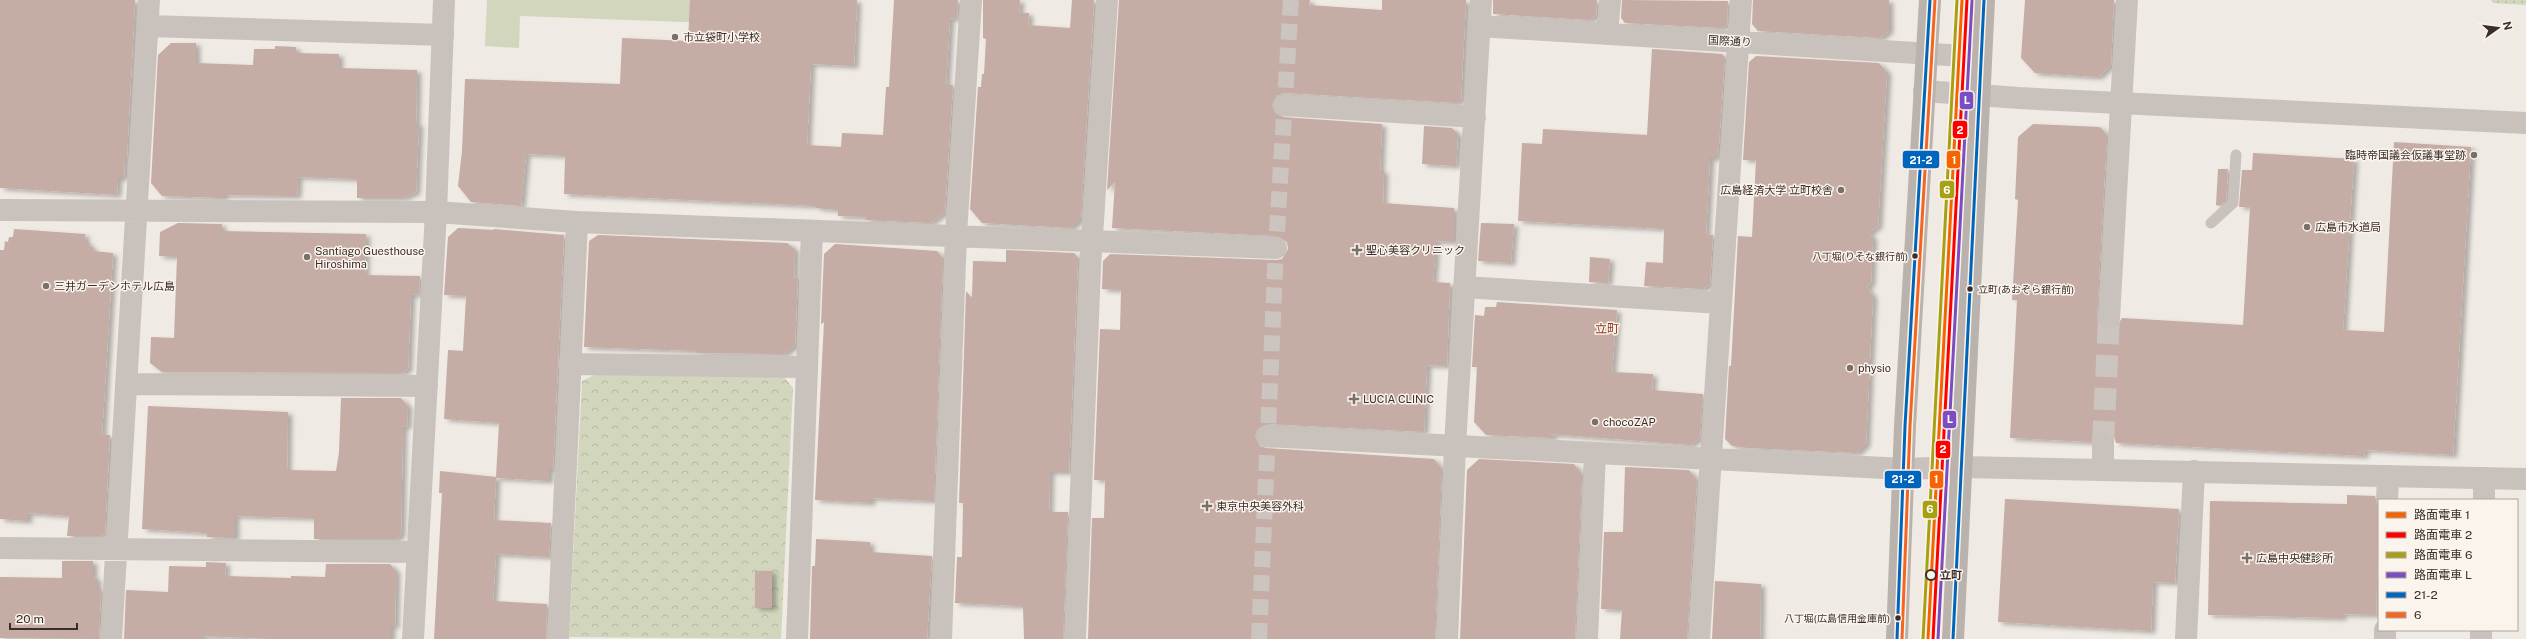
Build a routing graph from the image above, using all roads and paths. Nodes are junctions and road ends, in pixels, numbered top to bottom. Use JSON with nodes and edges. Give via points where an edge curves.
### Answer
{"nodes":[{"id":1,"x":149,"y":0,"type":"edge"},
{"id":2,"x":444,"y":0,"type":"edge"},
{"id":3,"x":971,"y":0,"type":"edge"},
{"id":4,"x":1107,"y":0,"type":"edge"},
{"id":5,"x":1481,"y":0,"type":"edge"},
{"id":6,"x":1610,"y":0,"type":"edge"},
{"id":7,"x":1741,"y":0,"type":"edge"},
{"id":8,"x":1930,"y":0,"type":"edge"},
{"id":9,"x":1984,"y":0,"type":"edge"},
{"id":10,"x":2127,"y":0,"type":"edge"},
{"id":11,"x":148,"y":26,"type":"junction"},
{"id":12,"x":1479,"y":26,"type":"junction"},
{"id":13,"x":1607,"y":34,"type":"junction"},
{"id":14,"x":443,"y":35,"type":"junction"},
{"id":15,"x":1739,"y":42,"type":"junction"},
{"id":16,"x":1927,"y":54,"type":"junction"},
{"id":17,"x":1981,"y":56,"type":"junction"},
{"id":18,"x":1924,"y":91,"type":"junction"},
{"id":19,"x":1980,"y":95,"type":"junction"},
{"id":20,"x":2121,"y":103,"type":"junction"},
{"id":21,"x":1284,"y":105,"type":"dead end"},
{"id":22,"x":1475,"y":117,"type":"junction"},
{"id":23,"x":2526,"y":123,"type":"edge"},
{"id":24,"x":2236,"y":155,"type":"dead end"},
{"id":25,"x":0,"y":210,"type":"edge"},
{"id":26,"x":137,"y":212,"type":"junction"},
{"id":27,"x":436,"y":212,"type":"junction"},
{"id":28,"x":577,"y":222,"type":"junction"},
{"id":29,"x":2211,"y":223,"type":"dead end"},
{"id":30,"x":812,"y":231,"type":"junction"},
{"id":31,"x":956,"y":234,"type":"junction"},
{"id":32,"x":1092,"y":240,"type":"junction"},
{"id":33,"x":1276,"y":248,"type":"dead end"},
{"id":34,"x":1464,"y":287,"type":"junction"},
{"id":35,"x":1721,"y":303,"type":"junction"},
{"id":36,"x":2109,"y":318,"type":"tunnel mouth"},
{"id":37,"x":569,"y":364,"type":"junction"},
{"id":38,"x":805,"y":367,"type":"junction"},
{"id":39,"x":126,"y":384,"type":"junction"},
{"id":40,"x":427,"y":386,"type":"junction"},
{"id":41,"x":1267,"y":436,"type":"dead end"},
{"id":42,"x":2103,"y":442,"type":"tunnel mouth"},
{"id":43,"x":1456,"y":446,"type":"junction"},
{"id":44,"x":1595,"y":453,"type":"junction"},
{"id":45,"x":1711,"y":459,"type":"junction"},
{"id":46,"x":1961,"y":467,"type":"junction"},
{"id":47,"x":1904,"y":468,"type":"junction"},
{"id":48,"x":2103,"y":469,"type":"junction"},
{"id":49,"x":2194,"y":471,"type":"junction"},
{"id":50,"x":2388,"y":476,"type":"junction"},
{"id":51,"x":2484,"y":478,"type":"junction"},
{"id":52,"x":2526,"y":479,"type":"edge"},
{"id":53,"x":2388,"y":499,"type":"edge"},
{"id":54,"x":2484,"y":499,"type":"edge"},
{"id":55,"x":0,"y":548,"type":"edge"},
{"id":56,"x":116,"y":550,"type":"junction"},
{"id":57,"x":417,"y":552,"type":"junction"},
{"id":58,"x":111,"y":639,"type":"edge"},
{"id":59,"x":413,"y":639,"type":"edge"},
{"id":60,"x":558,"y":639,"type":"edge"},
{"id":61,"x":797,"y":639,"type":"edge"},
{"id":62,"x":941,"y":639,"type":"edge"},
{"id":63,"x":1076,"y":639,"type":"edge"},
{"id":64,"x":1447,"y":639,"type":"edge"},
{"id":65,"x":1588,"y":639,"type":"edge"},
{"id":66,"x":1699,"y":639,"type":"edge"},
{"id":67,"x":1897,"y":639,"type":"edge"},
{"id":68,"x":1953,"y":639,"type":"edge"},
{"id":69,"x":2186,"y":639,"type":"edge"}],
"edges":[{"from":1,"to":11,"type":"street"},
{"from":2,"to":14,"type":"street"},
{"from":3,"to":31,"type":"street"},
{"from":4,"to":32,"type":"street"},
{"from":5,"to":12,"type":"street"},
{"from":6,"to":13,"type":"street"},
{"from":7,"to":15,"type":"street"},
{"from":8,"to":16,"type":"main road"},
{"from":9,"to":17,"type":"main road"},
{"from":10,"to":20,"type":"street"},
{"from":11,"to":14,"type":"street"},
{"from":11,"to":26,"type":"street"},
{"from":12,"to":13,"type":"street","name":"国際通り"},
{"from":12,"to":22,"type":"street"},
{"from":13,"to":15,"type":"street","name":"国際通り"},
{"from":14,"to":27,"type":"street"},
{"from":15,"to":16,"type":"street","name":"国際通り"},
{"from":15,"to":35,"type":"street"},
{"from":16,"to":17,"type":"street","name":"国際通り"},
{"from":16,"to":18,"type":"main road"},
{"from":17,"to":19,"type":"main road"},
{"from":18,"to":19,"type":"street"},
{"from":18,"to":47,"type":"main road"},
{"from":19,"to":20,"type":"street"},
{"from":19,"to":46,"type":"main road"},
{"from":20,"to":23,"type":"street"},
{"from":20,"to":36,"type":"street"},
{"from":21,"to":22,"type":"street"},
{"from":22,"to":34,"type":"street"},
{"from":24,"to":29,"type":"lane","via":[[2233,203]]},
{"from":25,"to":26,"type":"street"},
{"from":26,"to":27,"type":"street"},
{"from":26,"to":39,"type":"street"},
{"from":27,"to":28,"type":"street"},
{"from":27,"to":40,"type":"street"},
{"from":28,"to":30,"type":"street"},
{"from":28,"to":37,"type":"street"},
{"from":30,"to":31,"type":"street"},
{"from":30,"to":38,"type":"street"},
{"from":31,"to":32,"type":"street"},
{"from":31,"to":62,"type":"street"},
{"from":32,"to":33,"type":"street"},
{"from":32,"to":63,"type":"street"},
{"from":34,"to":35,"type":"street"},
{"from":34,"to":43,"type":"street"},
{"from":35,"to":45,"type":"street"},
{"from":37,"to":38,"type":"street"},
{"from":37,"to":60,"type":"street"},
{"from":38,"to":61,"type":"street"},
{"from":39,"to":40,"type":"street"},
{"from":39,"to":56,"type":"street"},
{"from":40,"to":57,"type":"street"},
{"from":41,"to":43,"type":"street"},
{"from":42,"to":48,"type":"street"},
{"from":43,"to":44,"type":"street"},
{"from":43,"to":64,"type":"street"},
{"from":44,"to":45,"type":"street"},
{"from":44,"to":65,"type":"street"},
{"from":45,"to":47,"type":"street"},
{"from":45,"to":66,"type":"street"},
{"from":46,"to":47,"type":"street"},
{"from":46,"to":48,"type":"street"},
{"from":46,"to":68,"type":"main road"},
{"from":47,"to":67,"type":"main road"},
{"from":48,"to":49,"type":"street"},
{"from":49,"to":50,"type":"street"},
{"from":49,"to":69,"type":"street"},
{"from":50,"to":51,"type":"street"},
{"from":50,"to":53,"type":"street"},
{"from":51,"to":52,"type":"street"},
{"from":51,"to":54,"type":"street"},
{"from":55,"to":56,"type":"street"},
{"from":56,"to":57,"type":"street"},
{"from":56,"to":58,"type":"street"},
{"from":57,"to":59,"type":"street"}]}
